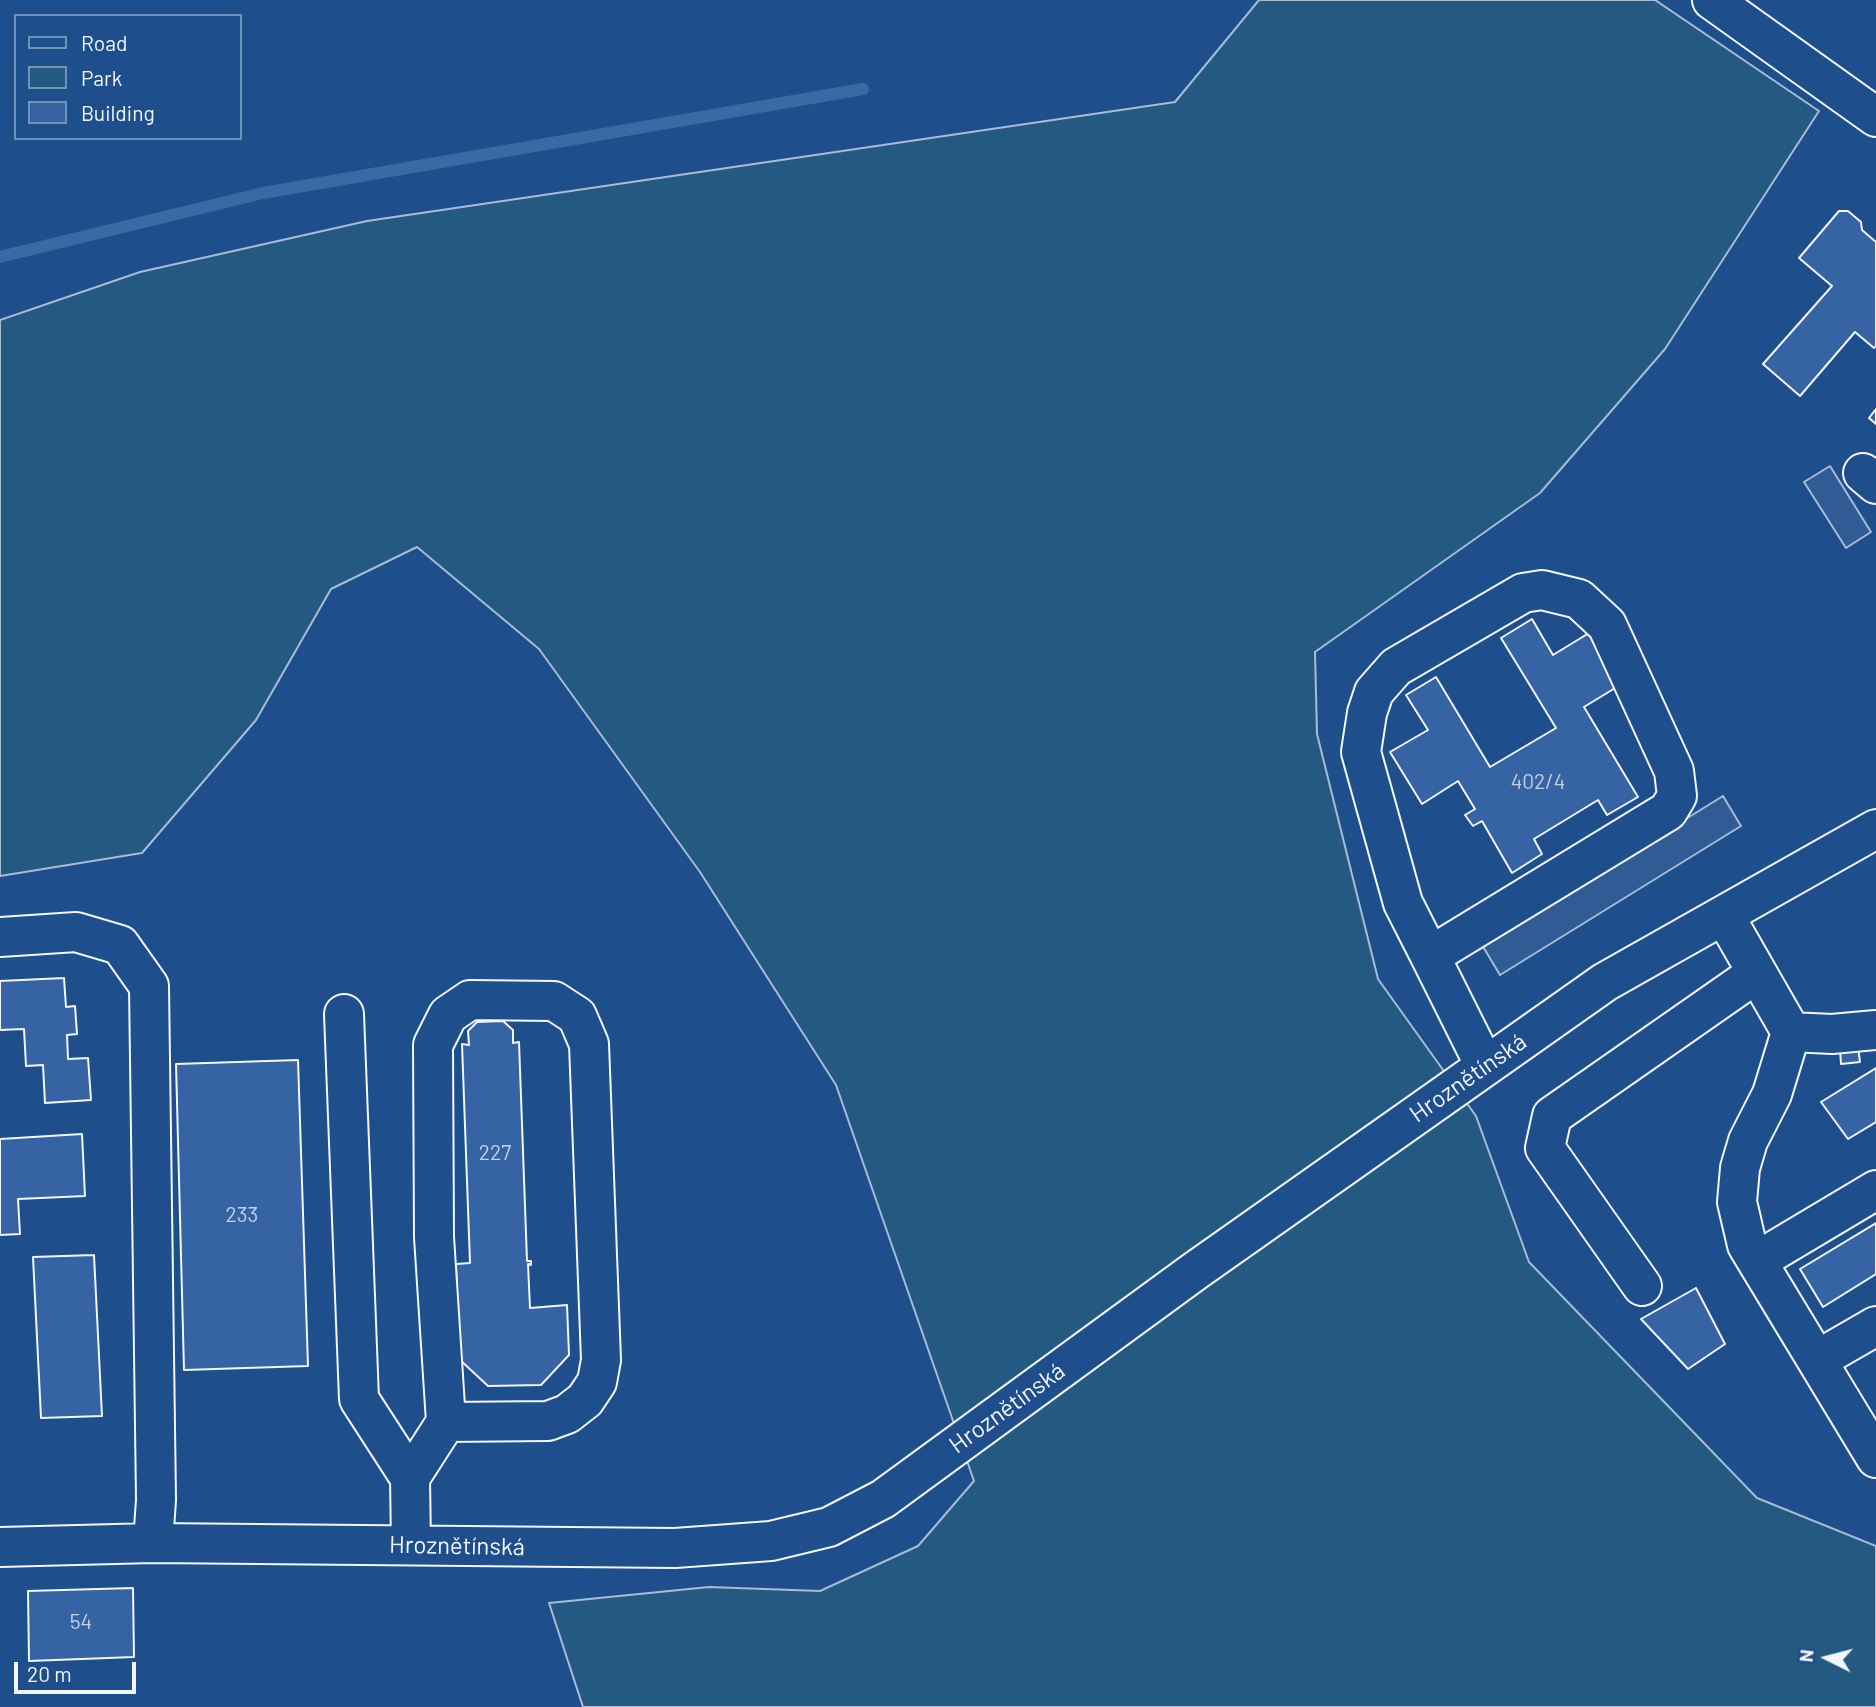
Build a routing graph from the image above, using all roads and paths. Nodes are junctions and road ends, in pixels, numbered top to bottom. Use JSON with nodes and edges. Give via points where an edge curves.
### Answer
{"nodes":[{"id":1,"x":1712,"y":0,"type":"edge"},
{"id":2,"x":1876,"y":117,"type":"edge"},
{"id":3,"x":1876,"y":829,"type":"edge"},
{"id":4,"x":1724,"y":915,"type":"junction"},
{"id":5,"x":0,"y":937,"type":"edge"},
{"id":6,"x":1430,"y":956,"type":"junction"},
{"id":7,"x":1757,"y":973,"type":"junction"},
{"id":8,"x":344,"y":1014,"type":"dead end"},
{"id":9,"x":1876,"y":1030,"type":"edge"},
{"id":10,"x":1791,"y":1032,"type":"junction"},
{"id":11,"x":1485,"y":1066,"type":"junction"},
{"id":12,"x":1876,"y":1190,"type":"edge"},
{"id":13,"x":1757,"y":1261,"type":"junction"},
{"id":14,"x":1642,"y":1286,"type":"dead end"},
{"id":15,"x":1876,"y":1326,"type":"edge"},
{"id":16,"x":1817,"y":1360,"type":"junction"},
{"id":17,"x":446,"y":1422,"type":"junction"},
{"id":18,"x":1876,"y":1458,"type":"edge"},
{"id":19,"x":410,"y":1478,"type":"junction"},
{"id":20,"x":153,"y":1543,"type":"junction"},
{"id":21,"x":411,"y":1545,"type":"junction"},
{"id":22,"x":0,"y":1547,"type":"edge"}],
"edges":[{"from":1,"to":2,"type":"street"},
{"from":3,"to":4,"type":"street","name":"Hroznětínská"},
{"from":4,"to":7,"type":"street"},
{"from":4,"to":11,"type":"street","name":"Hroznětínská","via":[[1605,982]]},
{"from":5,"to":20,"type":"street","via":[[76,932],[120,945],[149,986]]},
{"from":6,"to":6,"type":"street","via":[[1403,903],[1361,752],[1374,692],[1396,667],[1523,593],[1542,590],[1579,599],[1607,625],[1674,771],[1676,796],[1668,811]]},
{"from":6,"to":11,"type":"street"},
{"from":7,"to":10,"type":"street"},
{"from":7,"to":14,"type":"street","via":[[1552,1116],[1545,1149]]},
{"from":8,"to":19,"type":"street","via":[[359,1399]]},
{"from":9,"to":10,"type":"street"},
{"from":10,"to":13,"type":"street","via":[[1772,1094],[1740,1168],[1737,1202],[1747,1245]]},
{"from":11,"to":21,"type":"street","name":"Hroznětínská","via":[[883,1499],[829,1527],[771,1541],[675,1548]]},
{"from":12,"to":13,"type":"street"},
{"from":13,"to":16,"type":"street"},
{"from":15,"to":16,"type":"street"},
{"from":16,"to":18,"type":"street"},
{"from":17,"to":17,"type":"street","via":[[548,1421],[576,1407],[597,1382],[601,1360],[589,1044],[577,1016],[554,1001],[470,1000],[448,1015],[433,1045],[434,1237]]},
{"from":17,"to":19,"type":"street"},
{"from":19,"to":21,"type":"street"},
{"from":20,"to":21,"type":"street","name":"Hroznětínská"},
{"from":20,"to":22,"type":"street","name":"Hroznětínská"}]}
